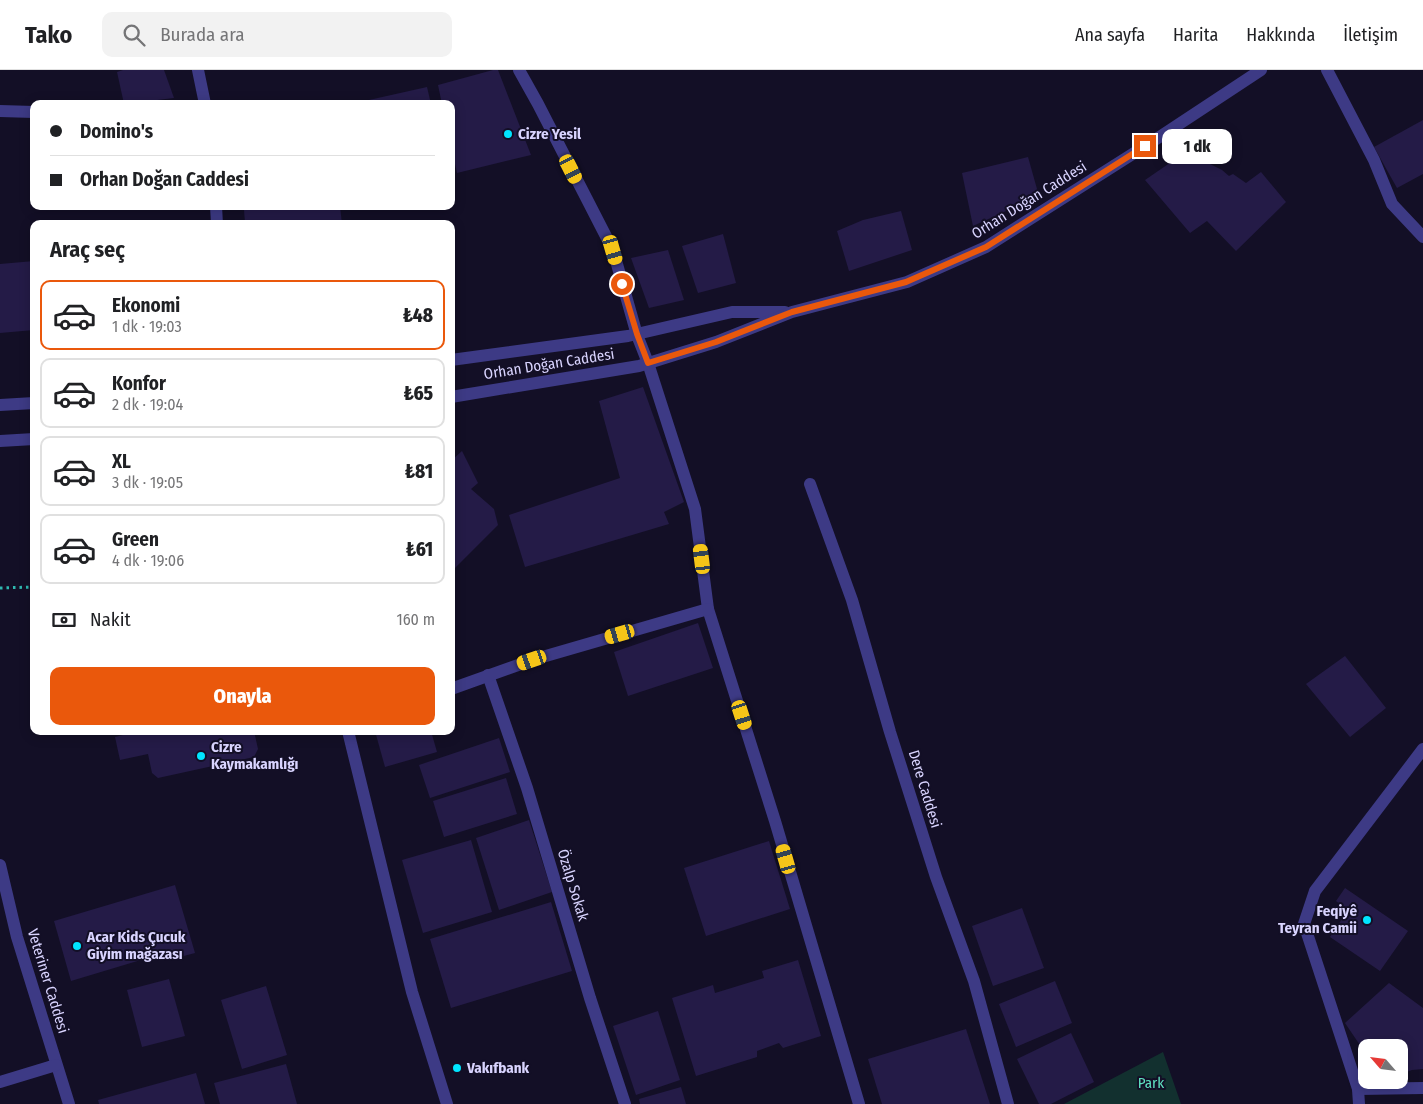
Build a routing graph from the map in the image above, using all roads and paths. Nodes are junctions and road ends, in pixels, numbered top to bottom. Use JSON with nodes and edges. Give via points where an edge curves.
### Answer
{"nodes":[{"id":1,"x":198,"y":70,"type":"edge"},
{"id":2,"x":519,"y":70,"type":"edge"},
{"id":3,"x":1261,"y":70,"type":"edge"},
{"id":4,"x":1327,"y":70,"type":"edge"},
{"id":5,"x":204,"y":100,"type":"edge"},
{"id":6,"x":0,"y":111,"type":"edge"},
{"id":7,"x":30,"y":112,"type":"edge"},
{"id":8,"x":1423,"y":237,"type":"edge"},
{"id":9,"x":792,"y":312,"type":"junction"},
{"id":10,"x":637,"y":334,"type":"junction"},
{"id":11,"x":455,"y":359,"type":"edge"},
{"id":12,"x":648,"y":363,"type":"junction"},
{"id":13,"x":455,"y":396,"type":"edge"},
{"id":14,"x":30,"y":403,"type":"edge"},
{"id":15,"x":0,"y":405,"type":"edge"},
{"id":16,"x":30,"y":439,"type":"edge"},
{"id":17,"x":0,"y":441,"type":"edge"},
{"id":18,"x":810,"y":484,"type":"dead end"},
{"id":19,"x":30,"y":587,"type":"edge"},
{"id":20,"x":0,"y":588,"type":"edge"},
{"id":21,"x":708,"y":609,"type":"junction"},
{"id":22,"x":488,"y":675,"type":"junction"},
{"id":23,"x":455,"y":687,"type":"edge"},
{"id":24,"x":349,"y":735,"type":"edge"},
{"id":25,"x":1423,"y":749,"type":"edge"},
{"id":26,"x":0,"y":865,"type":"edge"},
{"id":27,"x":56,"y":1065,"type":"junction"},
{"id":28,"x":0,"y":1082,"type":"edge"},
{"id":29,"x":1408,"y":1088,"type":"edge"},
{"id":30,"x":1423,"y":1088,"type":"edge"},
{"id":31,"x":1358,"y":1089,"type":"joint"},
{"id":32,"x":68,"y":1104,"type":"edge"},
{"id":33,"x":447,"y":1104,"type":"edge"},
{"id":34,"x":625,"y":1104,"type":"edge"},
{"id":35,"x":859,"y":1104,"type":"edge"},
{"id":36,"x":1008,"y":1104,"type":"edge"},
{"id":37,"x":1360,"y":1104,"type":"edge"}],
"edges":[{"from":1,"to":5,"type":"street"},
{"from":2,"to":10,"type":"street","via":[[613,250]]},
{"from":3,"to":9,"type":"street","name":"Orhan Doğan Caddesi","via":[[986,247],[906,282]]},
{"from":4,"to":8,"type":"street","via":[[1374,160],[1392,204]]},
{"from":6,"to":7,"type":"street"},
{"from":9,"to":10,"type":"street","name":"Orhan Doğan Caddesi","via":[[732,312]]},
{"from":9,"to":12,"type":"street","name":"Orhan Doğan Caddesi","via":[[716,342]]},
{"from":10,"to":11,"type":"street","name":"Orhan Doğan Caddesi"},
{"from":10,"to":12,"type":"street"},
{"from":12,"to":13,"type":"street","name":"Orhan Doğan Caddesi"},
{"from":12,"to":21,"type":"street","via":[[696,510]]},
{"from":14,"to":15,"type":"street"},
{"from":16,"to":17,"type":"street"},
{"from":18,"to":36,"type":"street","name":"Dere Caddesi","via":[[852,600],[936,878],[974,981]]},
{"from":19,"to":20,"type":"path"},
{"from":21,"to":22,"type":"street"},
{"from":21,"to":35,"type":"street"},
{"from":22,"to":23,"type":"street"},
{"from":22,"to":34,"type":"street","name":"Özalp Sokak"},
{"from":24,"to":33,"type":"street","via":[[412,992]]},
{"from":25,"to":31,"type":"street","via":[[1315,891],[1304,924]]},
{"from":26,"to":27,"type":"street","name":"Veteriner Caddesi","via":[[17,937]]},
{"from":27,"to":28,"type":"street"},
{"from":27,"to":32,"type":"street","name":"Veteriner Caddesi"},
{"from":29,"to":30,"type":"street"},
{"from":31,"to":37,"type":"street"}]}
